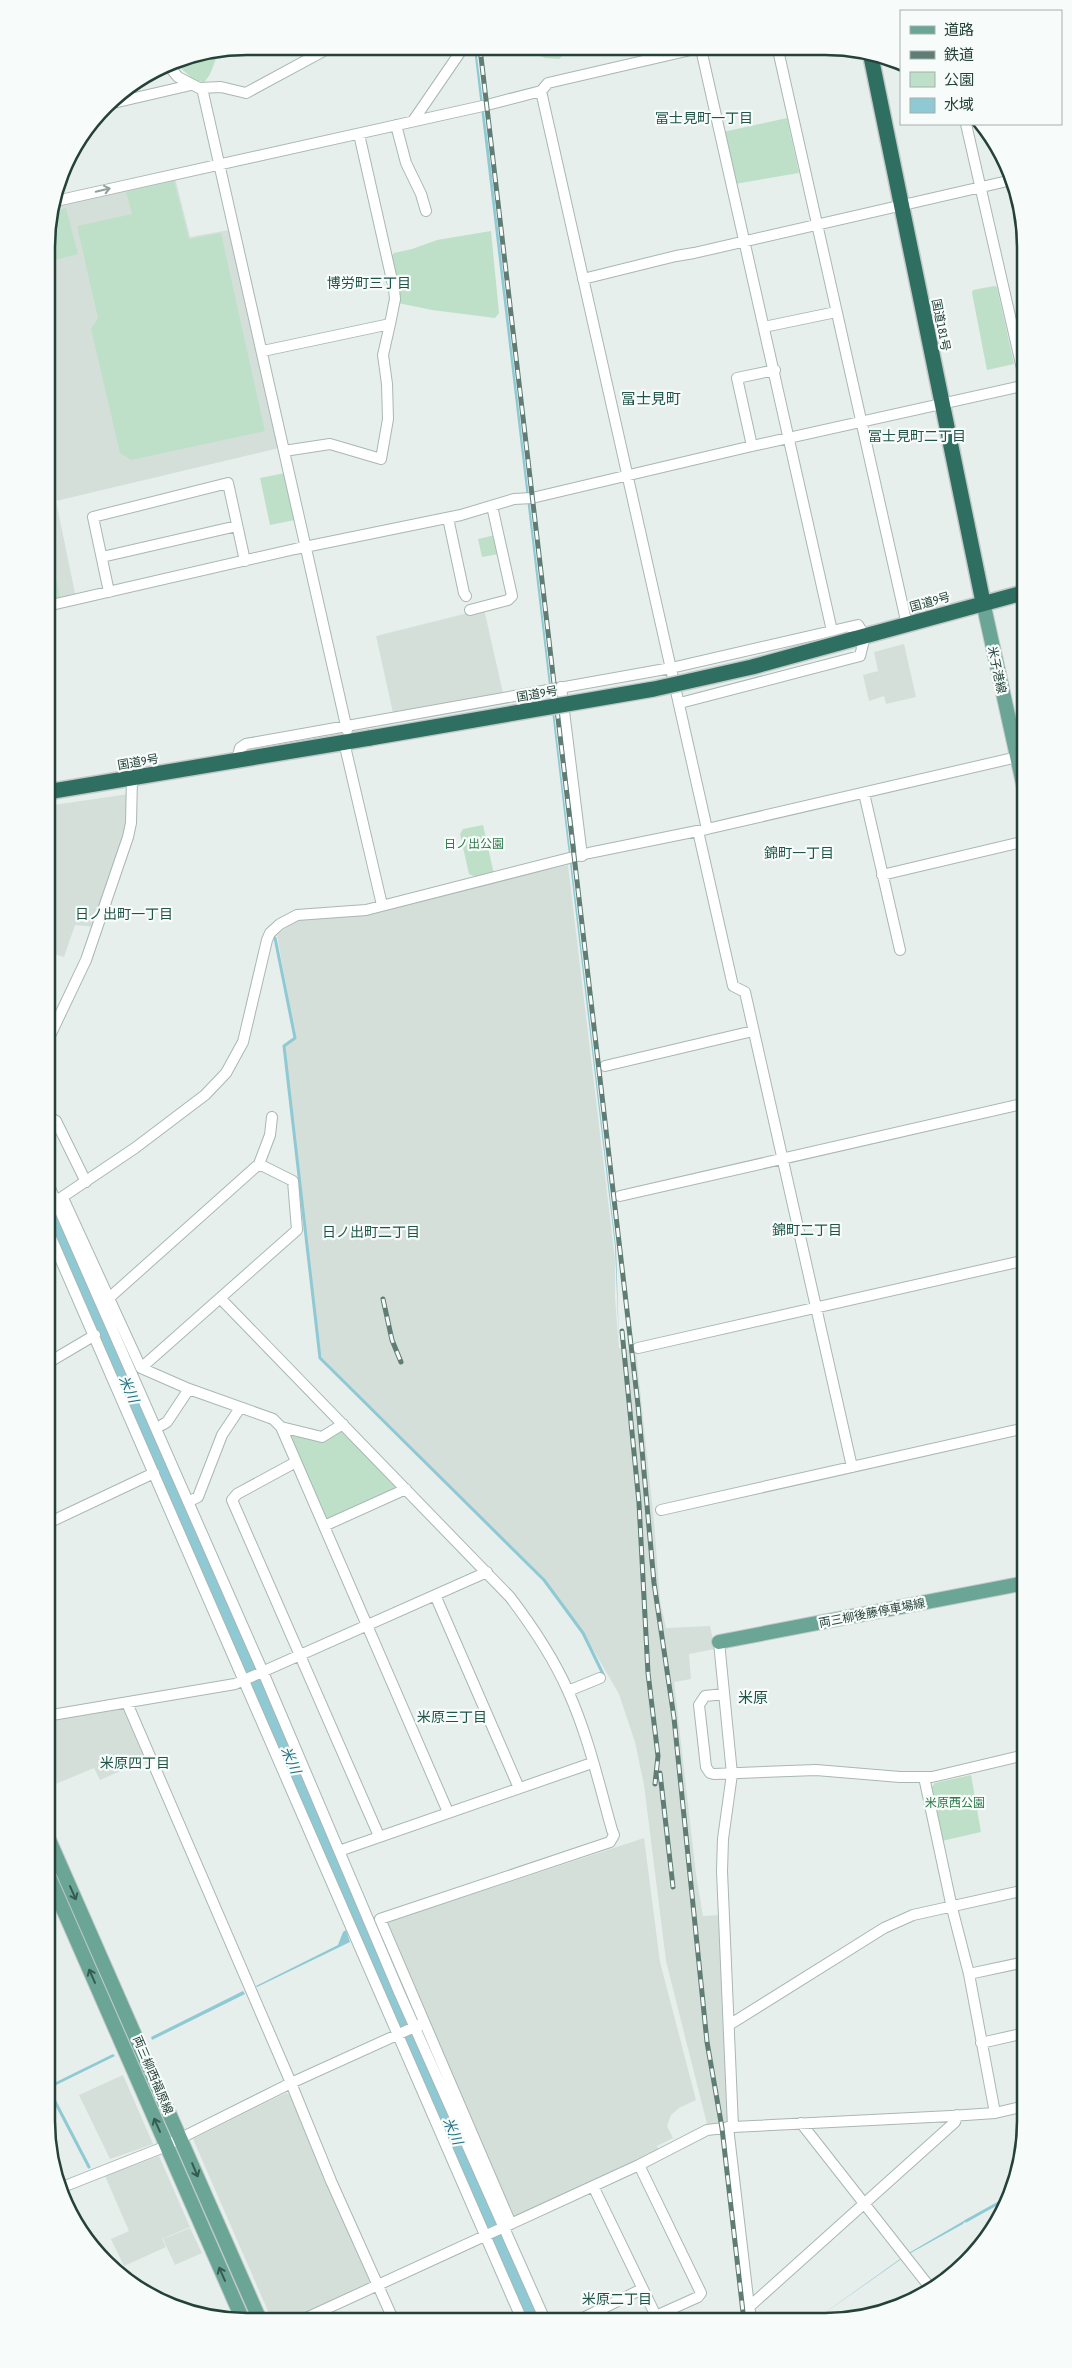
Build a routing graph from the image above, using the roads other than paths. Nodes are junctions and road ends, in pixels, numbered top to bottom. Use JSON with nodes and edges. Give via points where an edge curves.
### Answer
{"nodes":[{"id":1,"x":316,"y":55,"type":"edge"},
{"id":2,"x":458,"y":55,"type":"edge"},
{"id":3,"x":672,"y":55,"type":"edge"},
{"id":4,"x":703,"y":55,"type":"edge"},
{"id":5,"x":779,"y":55,"type":"edge"},
{"id":6,"x":872,"y":61,"type":"edge"},
{"id":7,"x":173,"y":70,"type":"edge"},
{"id":8,"x":191,"y":85,"type":"junction"},
{"id":9,"x":545,"y":87,"type":"junction"},
{"id":10,"x":202,"y":88,"type":"junction"},
{"id":11,"x":124,"y":101,"type":"edge"},
{"id":12,"x":413,"y":121,"type":"junction"},
{"id":13,"x":396,"y":125,"type":"junction"},
{"id":14,"x":966,"y":125,"type":"edge"},
{"id":15,"x":359,"y":134,"type":"junction"},
{"id":16,"x":219,"y":164,"type":"junction"},
{"id":17,"x":1005,"y":182,"type":"edge"},
{"id":18,"x":980,"y":188,"type":"junction"},
{"id":19,"x":62,"y":198,"type":"edge"},
{"id":20,"x":902,"y":205,"type":"junction"},
{"id":21,"x":426,"y":212,"type":"dead end"},
{"id":22,"x":817,"y":225,"type":"junction"},
{"id":23,"x":745,"y":242,"type":"junction"},
{"id":24,"x":583,"y":279,"type":"junction"},
{"id":25,"x":836,"y":312,"type":"junction"},
{"id":26,"x":390,"y":324,"type":"junction"},
{"id":27,"x":764,"y":327,"type":"junction"},
{"id":28,"x":1017,"y":347,"type":"edge"},
{"id":29,"x":263,"y":351,"type":"junction"},
{"id":30,"x":775,"y":370,"type":"junction"},
{"id":31,"x":1017,"y":388,"type":"edge"},
{"id":32,"x":941,"y":404,"type":"junction"},
{"id":33,"x":860,"y":421,"type":"junction"},
{"id":34,"x":790,"y":438,"type":"junction"},
{"id":35,"x":752,"y":446,"type":"junction"},
{"id":36,"x":284,"y":451,"type":"junction"},
{"id":37,"x":628,"y":474,"type":"junction"},
{"id":38,"x":492,"y":506,"type":"junction"},
{"id":39,"x":448,"y":518,"type":"junction"},
{"id":40,"x":237,"y":526,"type":"junction"},
{"id":41,"x":306,"y":547,"type":"junction"},
{"id":42,"x":102,"y":557,"type":"junction"},
{"id":43,"x":244,"y":561,"type":"junction"},
{"id":44,"x":109,"y":592,"type":"junction"},
{"id":45,"x":1017,"y":594,"type":"edge"},
{"id":46,"x":466,"y":596,"type":"dead end"},
{"id":47,"x":983,"y":602,"type":"junction"},
{"id":48,"x":55,"y":604,"type":"edge"},
{"id":49,"x":470,"y":610,"type":"dead end"},
{"id":50,"x":907,"y":625,"type":"junction"},
{"id":51,"x":832,"y":631,"type":"junction"},
{"id":52,"x":858,"y":638,"type":"junction"},
{"id":53,"x":671,"y":668,"type":"junction"},
{"id":54,"x":561,"y":687,"type":"junction"},
{"id":55,"x":680,"y":703,"type":"junction"},
{"id":56,"x":345,"y":733,"type":"junction"},
{"id":57,"x":1017,"y":740,"type":"edge"},
{"id":58,"x":1017,"y":757,"type":"edge"},
{"id":59,"x":132,"y":778,"type":"junction"},
{"id":60,"x":55,"y":791,"type":"edge"},
{"id":61,"x":864,"y":793,"type":"junction"},
{"id":62,"x":702,"y":830,"type":"junction"},
{"id":63,"x":1017,"y":843,"type":"edge"},
{"id":64,"x":573,"y":858,"type":"junction"},
{"id":65,"x":882,"y":875,"type":"junction"},
{"id":66,"x":382,"y":905,"type":"junction"},
{"id":67,"x":900,"y":950,"type":"dead end"},
{"id":68,"x":55,"y":1024,"type":"edge"},
{"id":69,"x":752,"y":1031,"type":"junction"},
{"id":70,"x":605,"y":1066,"type":"dead end"},
{"id":71,"x":1017,"y":1105,"type":"edge"},
{"id":72,"x":272,"y":1117,"type":"dead end"},
{"id":73,"x":55,"y":1120,"type":"edge"},
{"id":74,"x":782,"y":1159,"type":"junction"},
{"id":75,"x":259,"y":1164,"type":"junction"},
{"id":76,"x":86,"y":1182,"type":"junction"},
{"id":77,"x":620,"y":1196,"type":"dead end"},
{"id":78,"x":55,"y":1203,"type":"edge"},
{"id":79,"x":55,"y":1246,"type":"edge"},
{"id":80,"x":1017,"y":1262,"type":"edge"},
{"id":81,"x":109,"y":1298,"type":"junction"},
{"id":82,"x":220,"y":1298,"type":"junction"},
{"id":83,"x":817,"y":1309,"type":"junction"},
{"id":84,"x":95,"y":1335,"type":"junction"},
{"id":85,"x":638,"y":1348,"type":"dead end"},
{"id":86,"x":55,"y":1359,"type":"edge"},
{"id":87,"x":141,"y":1368,"type":"junction"},
{"id":88,"x":188,"y":1389,"type":"junction"},
{"id":89,"x":240,"y":1408,"type":"junction"},
{"id":90,"x":343,"y":1424,"type":"junction"},
{"id":91,"x":162,"y":1425,"type":"dead end"},
{"id":92,"x":281,"y":1427,"type":"junction"},
{"id":93,"x":1017,"y":1430,"type":"edge"},
{"id":94,"x":296,"y":1462,"type":"junction"},
{"id":95,"x":852,"y":1467,"type":"junction"},
{"id":96,"x":154,"y":1473,"type":"junction"},
{"id":97,"x":406,"y":1489,"type":"junction"},
{"id":98,"x":188,"y":1502,"type":"junction"},
{"id":99,"x":661,"y":1510,"type":"dead end"},
{"id":100,"x":55,"y":1520,"type":"edge"},
{"id":101,"x":324,"y":1526,"type":"junction"},
{"id":102,"x":487,"y":1572,"type":"junction"},
{"id":103,"x":1017,"y":1585,"type":"edge"},
{"id":104,"x":435,"y":1595,"type":"junction"},
{"id":105,"x":368,"y":1625,"type":"junction"},
{"id":106,"x":719,"y":1642,"type":"joint"},
{"id":107,"x":299,"y":1656,"type":"junction"},
{"id":108,"x":262,"y":1672,"type":"junction"},
{"id":109,"x":600,"y":1678,"type":"dead end"},
{"id":110,"x":247,"y":1679,"type":"junction"},
{"id":111,"x":568,"y":1691,"type":"junction"},
{"id":112,"x":724,"y":1694,"type":"junction"},
{"id":113,"x":127,"y":1703,"type":"junction"},
{"id":114,"x":55,"y":1715,"type":"edge"},
{"id":115,"x":1017,"y":1757,"type":"edge"},
{"id":116,"x":592,"y":1764,"type":"junction"},
{"id":117,"x":732,"y":1774,"type":"junction"},
{"id":118,"x":924,"y":1777,"type":"junction"},
{"id":119,"x":519,"y":1788,"type":"junction"},
{"id":120,"x":448,"y":1812,"type":"junction"},
{"id":121,"x":379,"y":1836,"type":"junction"},
{"id":122,"x":339,"y":1850,"type":"junction"},
{"id":123,"x":55,"y":1852,"type":"edge"},
{"id":124,"x":55,"y":1890,"type":"edge"},
{"id":125,"x":1017,"y":1892,"type":"edge"},
{"id":126,"x":952,"y":1908,"type":"junction"},
{"id":127,"x":1017,"y":1964,"type":"edge"},
{"id":128,"x":969,"y":1974,"type":"junction"},
{"id":129,"x":419,"y":2024,"type":"junction"},
{"id":130,"x":729,"y":2025,"type":"junction"},
{"id":131,"x":398,"y":2034,"type":"junction"},
{"id":132,"x":1017,"y":2035,"type":"edge"},
{"id":133,"x":981,"y":2043,"type":"junction"},
{"id":134,"x":291,"y":2084,"type":"junction"},
{"id":135,"x":1017,"y":2108,"type":"edge"},
{"id":136,"x":995,"y":2112,"type":"junction"},
{"id":137,"x":957,"y":2115,"type":"junction"},
{"id":138,"x":801,"y":2124,"type":"junction"},
{"id":139,"x":731,"y":2127,"type":"junction"},
{"id":140,"x":181,"y":2139,"type":"junction"},
{"id":141,"x":167,"y":2145,"type":"junction"},
{"id":142,"x":639,"y":2165,"type":"junction"},
{"id":143,"x":66,"y":2185,"type":"edge"},
{"id":144,"x":593,"y":2186,"type":"junction"},
{"id":145,"x":864,"y":2204,"type":"junction"},
{"id":146,"x":506,"y":2226,"type":"junction"},
{"id":147,"x":487,"y":2235,"type":"junction"},
{"id":148,"x":927,"y":2283,"type":"edge"},
{"id":149,"x":378,"y":2284,"type":"junction"},
{"id":150,"x":642,"y":2289,"type":"junction"},
{"id":151,"x":749,"y":2307,"type":"junction"},
{"id":152,"x":240,"y":2313,"type":"edge"},
{"id":153,"x":257,"y":2313,"type":"edge"},
{"id":154,"x":315,"y":2313,"type":"edge"},
{"id":155,"x":391,"y":2313,"type":"edge"},
{"id":156,"x":519,"y":2313,"type":"edge"},
{"id":157,"x":542,"y":2313,"type":"edge"},
{"id":158,"x":594,"y":2313,"type":"edge"},
{"id":159,"x":654,"y":2313,"type":"edge"},
{"id":160,"x":663,"y":2313,"type":"edge"},
{"id":161,"x":750,"y":2313,"type":"edge"}],
"edges":[{"from":1,"to":10,"type":"street","via":[[246,93],[221,87]]},
{"from":2,"to":12,"type":"street"},
{"from":3,"to":9,"type":"street"},
{"from":4,"to":23,"type":"street"},
{"from":5,"to":22,"type":"street"},
{"from":6,"to":20,"type":"highway","name":"国道181号"},
{"from":7,"to":8,"type":"street"},
{"from":8,"to":10,"type":"street"},
{"from":8,"to":11,"type":"street"},
{"from":9,"to":12,"type":"street"},
{"from":9,"to":24,"type":"street"},
{"from":10,"to":16,"type":"street"},
{"from":12,"to":13,"type":"street"},
{"from":13,"to":15,"type":"street"},
{"from":13,"to":21,"type":"street","via":[[406,163]]},
{"from":14,"to":18,"type":"street"},
{"from":15,"to":16,"type":"street"},
{"from":15,"to":26,"type":"street","via":[[394,289]]},
{"from":19,"to":16,"type":"street","one_way":true},
{"from":16,"to":29,"type":"street"},
{"from":17,"to":18,"type":"street"},
{"from":18,"to":20,"type":"street"},
{"from":18,"to":28,"type":"street"},
{"from":20,"to":22,"type":"street"},
{"from":20,"to":32,"type":"highway","name":"国道181号"},
{"from":22,"to":23,"type":"street"},
{"from":22,"to":25,"type":"street"},
{"from":23,"to":24,"type":"street"},
{"from":23,"to":27,"type":"street"},
{"from":24,"to":37,"type":"street"},
{"from":25,"to":27,"type":"street"},
{"from":25,"to":33,"type":"street"},
{"from":26,"to":29,"type":"street"},
{"from":26,"to":36,"type":"street","via":[[383,355],[388,419],[381,459],[330,444]]},
{"from":27,"to":30,"type":"street"},
{"from":29,"to":36,"type":"street"},
{"from":30,"to":34,"type":"street"},
{"from":30,"to":35,"type":"street","via":[[737,378]]},
{"from":31,"to":32,"type":"street"},
{"from":32,"to":33,"type":"street"},
{"from":32,"to":47,"type":"highway","name":"国道181号"},
{"from":33,"to":34,"type":"street"},
{"from":33,"to":50,"type":"street"},
{"from":34,"to":35,"type":"street"},
{"from":34,"to":51,"type":"street"},
{"from":35,"to":37,"type":"street"},
{"from":36,"to":41,"type":"street"},
{"from":37,"to":38,"type":"street"},
{"from":37,"to":53,"type":"street"},
{"from":38,"to":39,"type":"street"},
{"from":38,"to":49,"type":"street","via":[[512,596],[508,600]]},
{"from":39,"to":41,"type":"street"},
{"from":39,"to":46,"type":"street"},
{"from":40,"to":42,"type":"street"},
{"from":40,"to":42,"type":"street","via":[[228,483],[93,517]]},
{"from":40,"to":43,"type":"street"},
{"from":41,"to":43,"type":"street"},
{"from":41,"to":56,"type":"street"},
{"from":42,"to":44,"type":"street"},
{"from":43,"to":44,"type":"street"},
{"from":44,"to":48,"type":"street"},
{"from":45,"to":47,"type":"highway","name":"国道9号"},
{"from":47,"to":50,"type":"highway","name":"国道9号"},
{"from":47,"to":57,"type":"main road","name":"米子港線"},
{"from":50,"to":52,"type":"highway","name":"国道9号"},
{"from":51,"to":52,"type":"street","via":[[858,625]]},
{"from":51,"to":53,"type":"street"},
{"from":52,"to":55,"type":"street","via":[[860,656]]},
{"from":52,"to":56,"type":"highway","name":"国道9号","bridge":true,"via":[[654,689],[370,738]]},
{"from":53,"to":54,"type":"street"},
{"from":53,"to":55,"type":"street"},
{"from":54,"to":56,"type":"street"},
{"from":54,"to":64,"type":"street"},
{"from":55,"to":62,"type":"street"},
{"from":56,"to":59,"type":"highway","name":"国道9号","via":[[236,760]]},
{"from":56,"to":66,"type":"street"},
{"from":58,"to":61,"type":"street"},
{"from":59,"to":60,"type":"highway","name":"国道9号"},
{"from":59,"to":68,"type":"street","via":[[128,837],[86,960]]},
{"from":61,"to":62,"type":"street"},
{"from":61,"to":65,"type":"street"},
{"from":62,"to":64,"type":"street"},
{"from":62,"to":69,"type":"street","via":[[733,986],[745,992]]},
{"from":63,"to":65,"type":"street"},
{"from":64,"to":66,"type":"street"},
{"from":65,"to":67,"type":"street"},
{"from":66,"to":76,"type":"street","via":[[366,910],[297,915],[274,929],[263,954],[243,1042],[226,1073],[205,1095]]},
{"from":69,"to":70,"type":"street"},
{"from":69,"to":74,"type":"street"},
{"from":71,"to":74,"type":"street"},
{"from":72,"to":75,"type":"street","via":[[270,1135]]},
{"from":73,"to":76,"type":"street"},
{"from":74,"to":77,"type":"street"},
{"from":74,"to":83,"type":"street"},
{"from":75,"to":81,"type":"street"},
{"from":75,"to":82,"type":"street","via":[[293,1181],[298,1228]]},
{"from":76,"to":78,"type":"street"},
{"from":78,"to":81,"type":"street"},
{"from":78,"to":98,"type":"street"},
{"from":79,"to":84,"type":"street"},
{"from":80,"to":83,"type":"street"},
{"from":81,"to":87,"type":"street"},
{"from":82,"to":87,"type":"street"},
{"from":82,"to":90,"type":"street"},
{"from":83,"to":85,"type":"street"},
{"from":83,"to":95,"type":"street"},
{"from":84,"to":86,"type":"street"},
{"from":84,"to":96,"type":"street"},
{"from":87,"to":88,"type":"street"},
{"from":88,"to":89,"type":"street"},
{"from":88,"to":91,"type":"street"},
{"from":89,"to":92,"type":"street","via":[[273,1419]]},
{"from":89,"to":98,"type":"street","via":[[222,1435],[198,1497]]},
{"from":90,"to":92,"type":"street","via":[[322,1437]]},
{"from":90,"to":97,"type":"street"},
{"from":92,"to":94,"type":"street"},
{"from":93,"to":95,"type":"street"},
{"from":94,"to":101,"type":"street"},
{"from":94,"to":107,"type":"street","via":[[237,1494],[232,1500]]},
{"from":95,"to":99,"type":"street"},
{"from":96,"to":100,"type":"street"},
{"from":96,"to":110,"type":"street"},
{"from":97,"to":101,"type":"street"},
{"from":97,"to":102,"type":"street"},
{"from":98,"to":108,"type":"street"},
{"from":101,"to":105,"type":"street"},
{"from":102,"to":104,"type":"street"},
{"from":102,"to":111,"type":"street","via":[[524,1615]]},
{"from":103,"to":106,"type":"main road","name":"両三柳後藤停車場線"},
{"from":104,"to":105,"type":"street"},
{"from":104,"to":119,"type":"street"},
{"from":105,"to":107,"type":"street"},
{"from":105,"to":120,"type":"street"},
{"from":106,"to":112,"type":"street"},
{"from":107,"to":108,"type":"street"},
{"from":107,"to":121,"type":"street"},
{"from":108,"to":110,"type":"street"},
{"from":108,"to":122,"type":"street"},
{"from":109,"to":111,"type":"street"},
{"from":110,"to":113,"type":"street"},
{"from":110,"to":131,"type":"street"},
{"from":111,"to":116,"type":"street"},
{"from":112,"to":117,"type":"street"},
{"from":112,"to":117,"type":"street","via":[[705,1696],[699,1705],[708,1771]]},
{"from":113,"to":114,"type":"street"},
{"from":113,"to":134,"type":"street"},
{"from":115,"to":118,"type":"street"},
{"from":116,"to":119,"type":"street"},
{"from":116,"to":129,"type":"street","via":[[614,1835],[610,1842],[380,1919]]},
{"from":117,"to":118,"type":"street","via":[[816,1770]]},
{"from":117,"to":130,"type":"street","via":[[722,1871]]},
{"from":118,"to":126,"type":"street"},
{"from":119,"to":120,"type":"street"},
{"from":120,"to":121,"type":"street"},
{"from":121,"to":122,"type":"street"},
{"from":122,"to":129,"type":"street"},
{"from":123,"to":140,"type":"main road","name":"両三柳西福原線","one_way":true},
{"from":141,"to":124,"type":"main road","name":"両三柳西福原線","one_way":true},
{"from":125,"to":126,"type":"street"},
{"from":126,"to":128,"type":"street"},
{"from":126,"to":130,"type":"street","via":[[913,1915],[884,1928]]},
{"from":127,"to":128,"type":"street"},
{"from":128,"to":133,"type":"street"},
{"from":129,"to":131,"type":"street"},
{"from":129,"to":146,"type":"street"},
{"from":130,"to":139,"type":"street"},
{"from":131,"to":134,"type":"street"},
{"from":131,"to":147,"type":"street"},
{"from":132,"to":133,"type":"street"},
{"from":133,"to":136,"type":"street"},
{"from":134,"to":140,"type":"street"},
{"from":134,"to":149,"type":"street"},
{"from":135,"to":136,"type":"street"},
{"from":136,"to":137,"type":"street"},
{"from":137,"to":138,"type":"street"},
{"from":137,"to":145,"type":"street","via":[[955,2122]]},
{"from":138,"to":139,"type":"street"},
{"from":138,"to":145,"type":"street"},
{"from":139,"to":142,"type":"street","via":[[707,2130]]},
{"from":139,"to":151,"type":"street"},
{"from":140,"to":141,"type":"street"},
{"from":140,"to":153,"type":"main road","name":"両三柳西福原線","one_way":true},
{"from":141,"to":143,"type":"street"},
{"from":152,"to":141,"type":"main road","name":"両三柳西福原線","one_way":true},
{"from":142,"to":144,"type":"street"},
{"from":142,"to":160,"type":"street","via":[[701,2293]]},
{"from":144,"to":146,"type":"street"},
{"from":144,"to":150,"type":"street"},
{"from":145,"to":148,"type":"street"},
{"from":145,"to":151,"type":"street"},
{"from":146,"to":147,"type":"street"},
{"from":146,"to":157,"type":"street"},
{"from":147,"to":149,"type":"street"},
{"from":147,"to":156,"type":"street"},
{"from":149,"to":154,"type":"street"},
{"from":149,"to":155,"type":"street"},
{"from":150,"to":158,"type":"street"},
{"from":150,"to":159,"type":"street"},
{"from":151,"to":161,"type":"street"}]}
